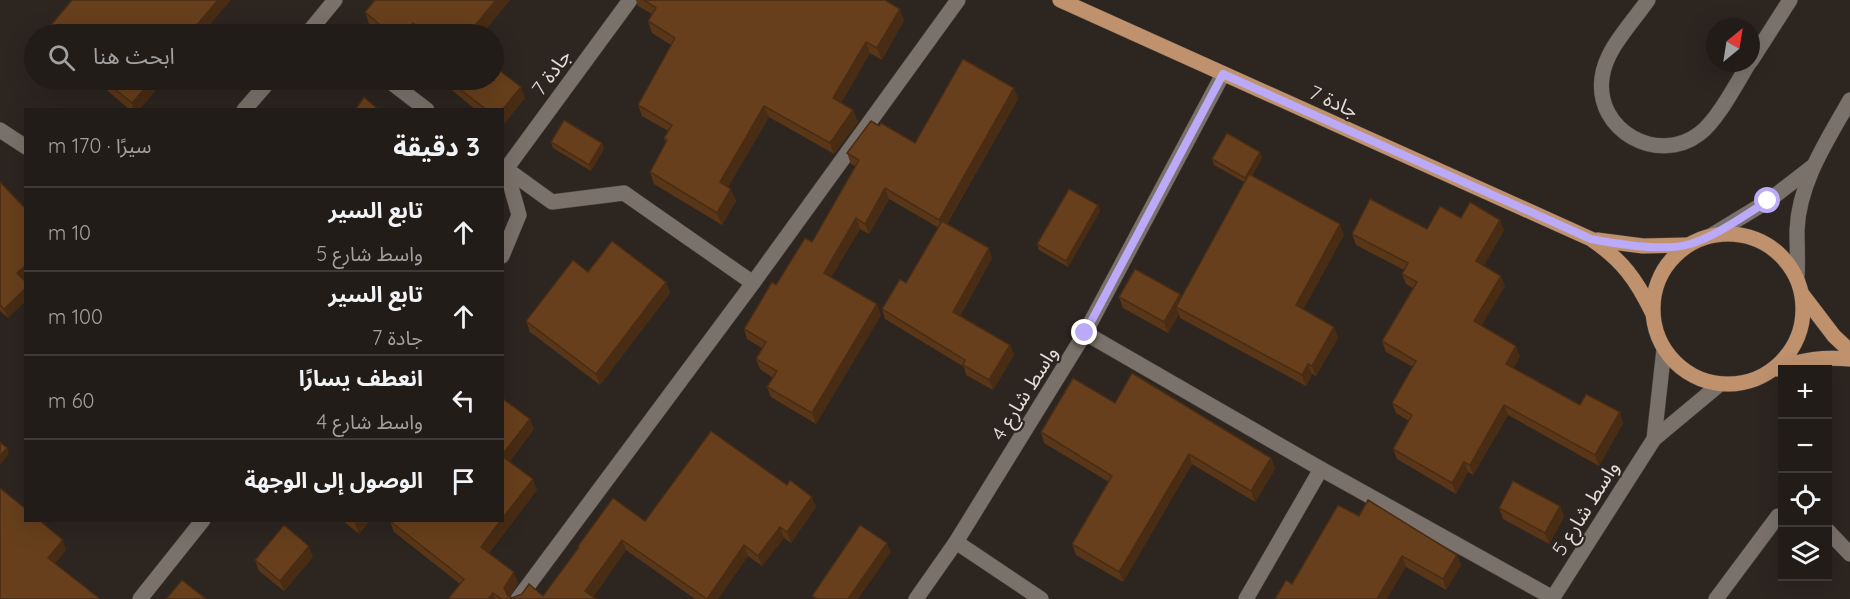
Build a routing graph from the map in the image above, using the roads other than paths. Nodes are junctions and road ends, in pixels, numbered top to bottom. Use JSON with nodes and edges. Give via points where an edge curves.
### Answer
{"nodes":[{"id":1,"x":630,"y":0,"type":"edge"},
{"id":2,"x":958,"y":0,"type":"edge"},
{"id":3,"x":1060,"y":0,"type":"edge"},
{"id":4,"x":1648,"y":0,"type":"edge"},
{"id":5,"x":1790,"y":0,"type":"edge"},
{"id":6,"x":333,"y":1,"type":"edge"},
{"id":7,"x":316,"y":24,"type":"edge"},
{"id":8,"x":1760,"y":46,"type":"edge"},
{"id":9,"x":1744,"y":72,"type":"edge"},
{"id":10,"x":1223,"y":74,"type":"junction"},
{"id":11,"x":261,"y":90,"type":"edge"},
{"id":12,"x":401,"y":90,"type":"edge"},
{"id":13,"x":1850,"y":100,"type":"edge"},
{"id":14,"x":246,"y":108,"type":"edge"},
{"id":15,"x":425,"y":108,"type":"edge"},
{"id":16,"x":0,"y":130,"type":"edge"},
{"id":17,"x":24,"y":146,"type":"edge"},
{"id":18,"x":1812,"y":167,"type":"junction"},
{"id":19,"x":504,"y":168,"type":"edge"},
{"id":20,"x":1712,"y":235,"type":"junction"},
{"id":21,"x":1591,"y":239,"type":"junction"},
{"id":22,"x":1687,"y":245,"type":"junction"},
{"id":23,"x":504,"y":251,"type":"edge"},
{"id":24,"x":1797,"y":277,"type":"junction"},
{"id":25,"x":753,"y":283,"type":"junction"},
{"id":26,"x":1802,"y":294,"type":"junction"},
{"id":27,"x":1652,"y":312,"type":"junction"},
{"id":28,"x":1085,"y":333,"type":"junction"},
{"id":29,"x":1664,"y":349,"type":"junction"},
{"id":30,"x":1850,"y":351,"type":"edge"},
{"id":31,"x":1850,"y":359,"type":"edge"},
{"id":32,"x":1773,"y":371,"type":"junction"},
{"id":33,"x":1720,"y":384,"type":"junction"},
{"id":34,"x":1654,"y":438,"type":"junction"},
{"id":35,"x":1321,"y":469,"type":"junction"},
{"id":36,"x":1778,"y":516,"type":"edge"},
{"id":37,"x":201,"y":522,"type":"edge"},
{"id":38,"x":1832,"y":536,"type":"edge"},
{"id":39,"x":957,"y":542,"type":"junction"},
{"id":40,"x":1850,"y":554,"type":"edge"},
{"id":41,"x":140,"y":599,"type":"edge"},
{"id":42,"x":518,"y":599,"type":"edge"},
{"id":43,"x":916,"y":599,"type":"edge"},
{"id":44,"x":1041,"y":599,"type":"edge"},
{"id":45,"x":1246,"y":599,"type":"edge"},
{"id":46,"x":1553,"y":599,"type":"edge"},
{"id":47,"x":1716,"y":599,"type":"edge"}],
"edges":[{"from":1,"to":19,"type":"street","name":"جادة 7"},
{"from":2,"to":25,"type":"street"},
{"from":3,"to":10,"type":"main road","name":"جادة 7"},
{"from":4,"to":9,"type":"street","via":[[1612,51],[1601,80],[1606,109],[1625,134],[1654,146],[1686,142],[1709,126]]},
{"from":5,"to":8,"type":"street"},
{"from":6,"to":7,"type":"street"},
{"from":10,"to":21,"type":"main road","name":"جادة 7"},
{"from":10,"to":28,"type":"street","name":"واسط شارع 4"},
{"from":11,"to":14,"type":"street"},
{"from":12,"to":15,"type":"street"},
{"from":13,"to":18,"type":"street"},
{"from":16,"to":17,"type":"street"},
{"from":18,"to":20,"type":"street","via":[[1768,201]]},
{"from":18,"to":24,"type":"street","via":[[1797,229]]},
{"from":19,"to":23,"type":"street","via":[[519,215]]},
{"from":19,"to":25,"type":"street","via":[[552,202],[624,193]]},
{"from":20,"to":22,"type":"main road"},
{"from":20,"to":24,"type":"main road","via":[[1737,234],[1761,241],[1782,256]]},
{"from":21,"to":22,"type":"main road","name":"جادة 7","via":[[1643,246]]},
{"from":21,"to":27,"type":"main road","name":"جادة 7","via":[[1628,270]]},
{"from":22,"to":27,"type":"main road","via":[[1667,263],[1655,287]]},
{"from":24,"to":26,"type":"main road"},
{"from":25,"to":42,"type":"street"},
{"from":26,"to":30,"type":"main road"},
{"from":26,"to":32,"type":"main road","via":[[1803,323],[1792,350]]},
{"from":27,"to":29,"type":"main road","via":[[1655,332]]},
{"from":28,"to":35,"type":"street"},
{"from":28,"to":39,"type":"street","name":"واسط شارع 4"},
{"from":29,"to":33,"type":"main road","via":[[1678,367]]},
{"from":29,"to":34,"type":"street","name":"واسط شارع 5"},
{"from":31,"to":32,"type":"main road","via":[[1823,357],[1797,361]]},
{"from":32,"to":33,"type":"main road","via":[[1748,382]]},
{"from":33,"to":34,"type":"street","name":"واسط شارع 5"},
{"from":34,"to":46,"type":"street","name":"واسط شارع 5"},
{"from":35,"to":45,"type":"street"},
{"from":35,"to":46,"type":"street"},
{"from":36,"to":47,"type":"street"},
{"from":37,"to":41,"type":"street"},
{"from":38,"to":40,"type":"street"},
{"from":39,"to":43,"type":"street","name":"واسط شارع 4"},
{"from":39,"to":44,"type":"street"}]}
